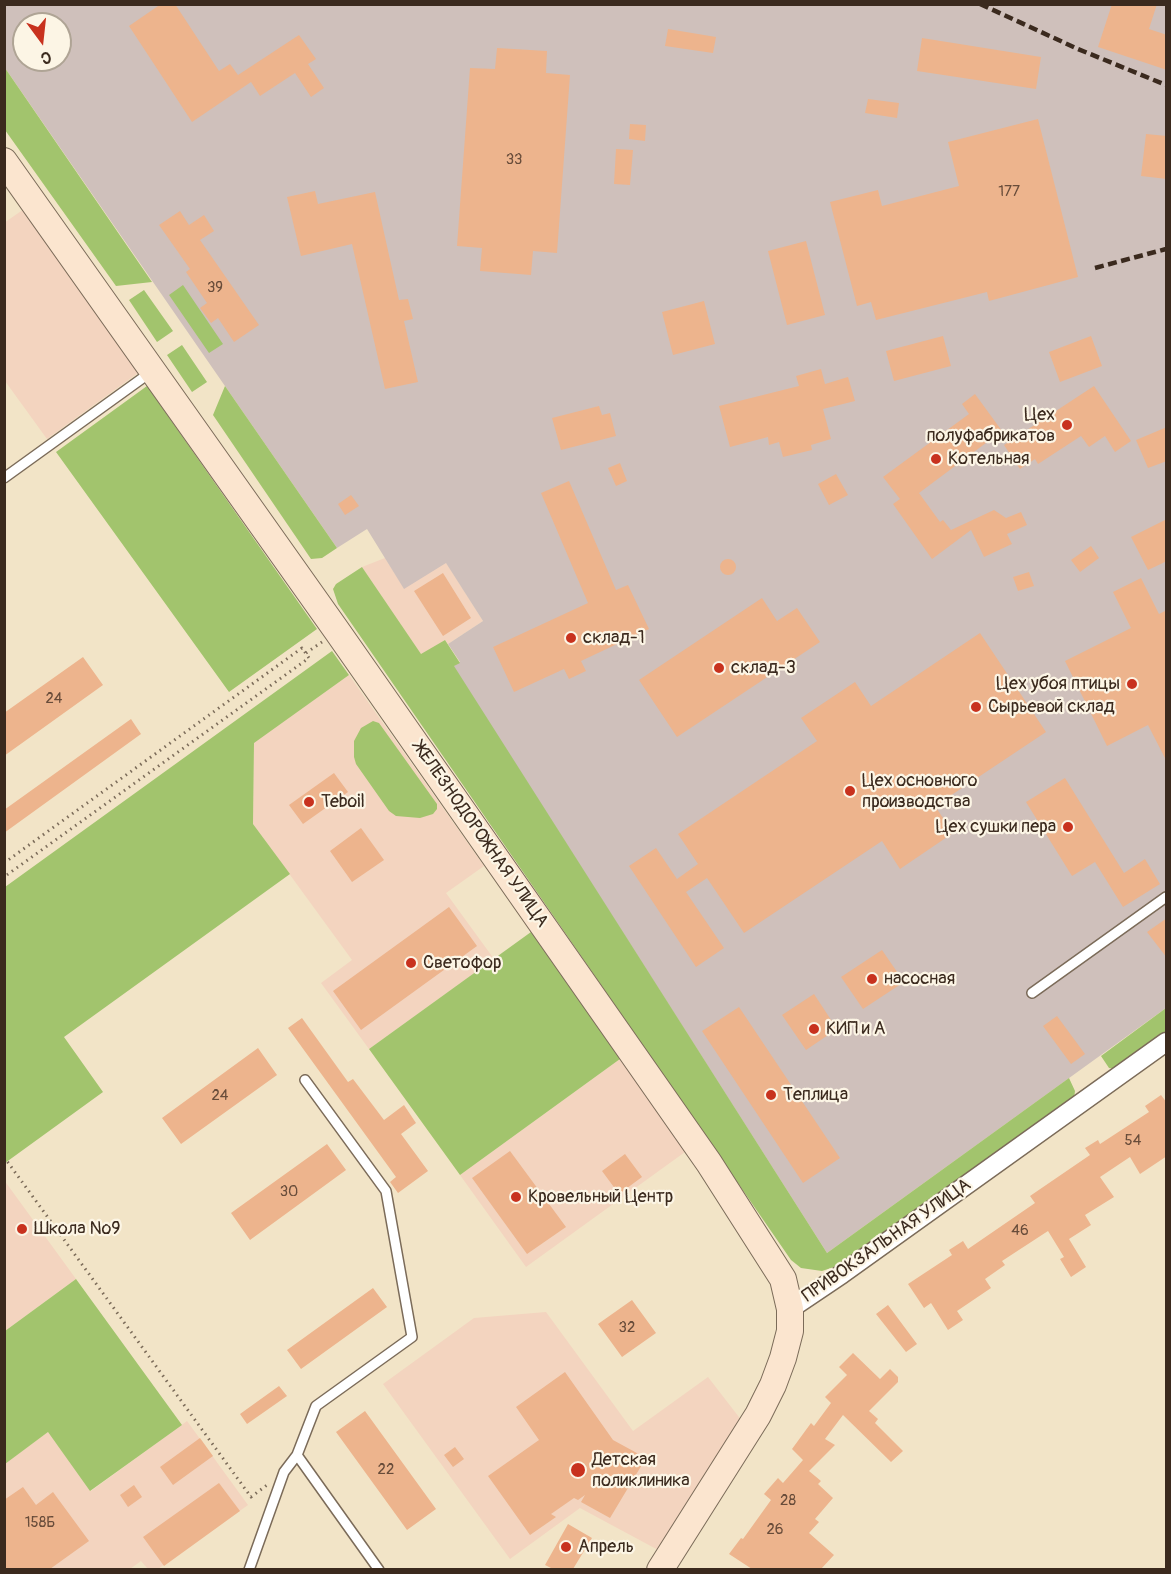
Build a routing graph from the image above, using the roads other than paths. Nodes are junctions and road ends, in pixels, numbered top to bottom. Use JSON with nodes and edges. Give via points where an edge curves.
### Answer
{"nodes":[{"id":1,"x":4,"y":161,"type":"edge"},
{"id":2,"x":153,"y":371,"type":"junction"},
{"id":3,"x":4,"y":478,"type":"edge"},
{"id":4,"x":1167,"y":897,"type":"edge"},
{"id":5,"x":1032,"y":993,"type":"dead end"},
{"id":6,"x":1167,"y":1042,"type":"edge"},
{"id":7,"x":305,"y":1080,"type":"dead end"},
{"id":8,"x":790,"y":1309,"type":"junction"},
{"id":9,"x":297,"y":1455,"type":"junction"},
{"id":10,"x":249,"y":1569,"type":"edge"},
{"id":11,"x":379,"y":1569,"type":"edge"},
{"id":12,"x":660,"y":1569,"type":"edge"}],
"edges":[{"from":1,"to":2,"type":"main road","name":"ЖЕЛЕЗНОДОРОЖНАЯ УЛИЦА"},
{"from":2,"to":3,"type":"lane"},
{"from":2,"to":8,"type":"main road","name":"ЖЕЛЕЗНОДОРОЖНАЯ УЛИЦА","via":[[709,1163],[776,1266],[787,1290]]},
{"from":4,"to":5,"type":"lane"},
{"from":6,"to":8,"type":"street","name":"ПРИВОКЗАЛЬНАЯ УЛИЦА"},
{"from":7,"to":9,"type":"lane","via":[[386,1191],[412,1337],[316,1406]]},
{"from":8,"to":12,"type":"main road","name":"ПРИВОКЗАЛЬНАЯ УЛИЦА","via":[[788,1343],[765,1402]]},
{"from":9,"to":10,"type":"lane","via":[[284,1472]]},
{"from":9,"to":11,"type":"lane"}]}
